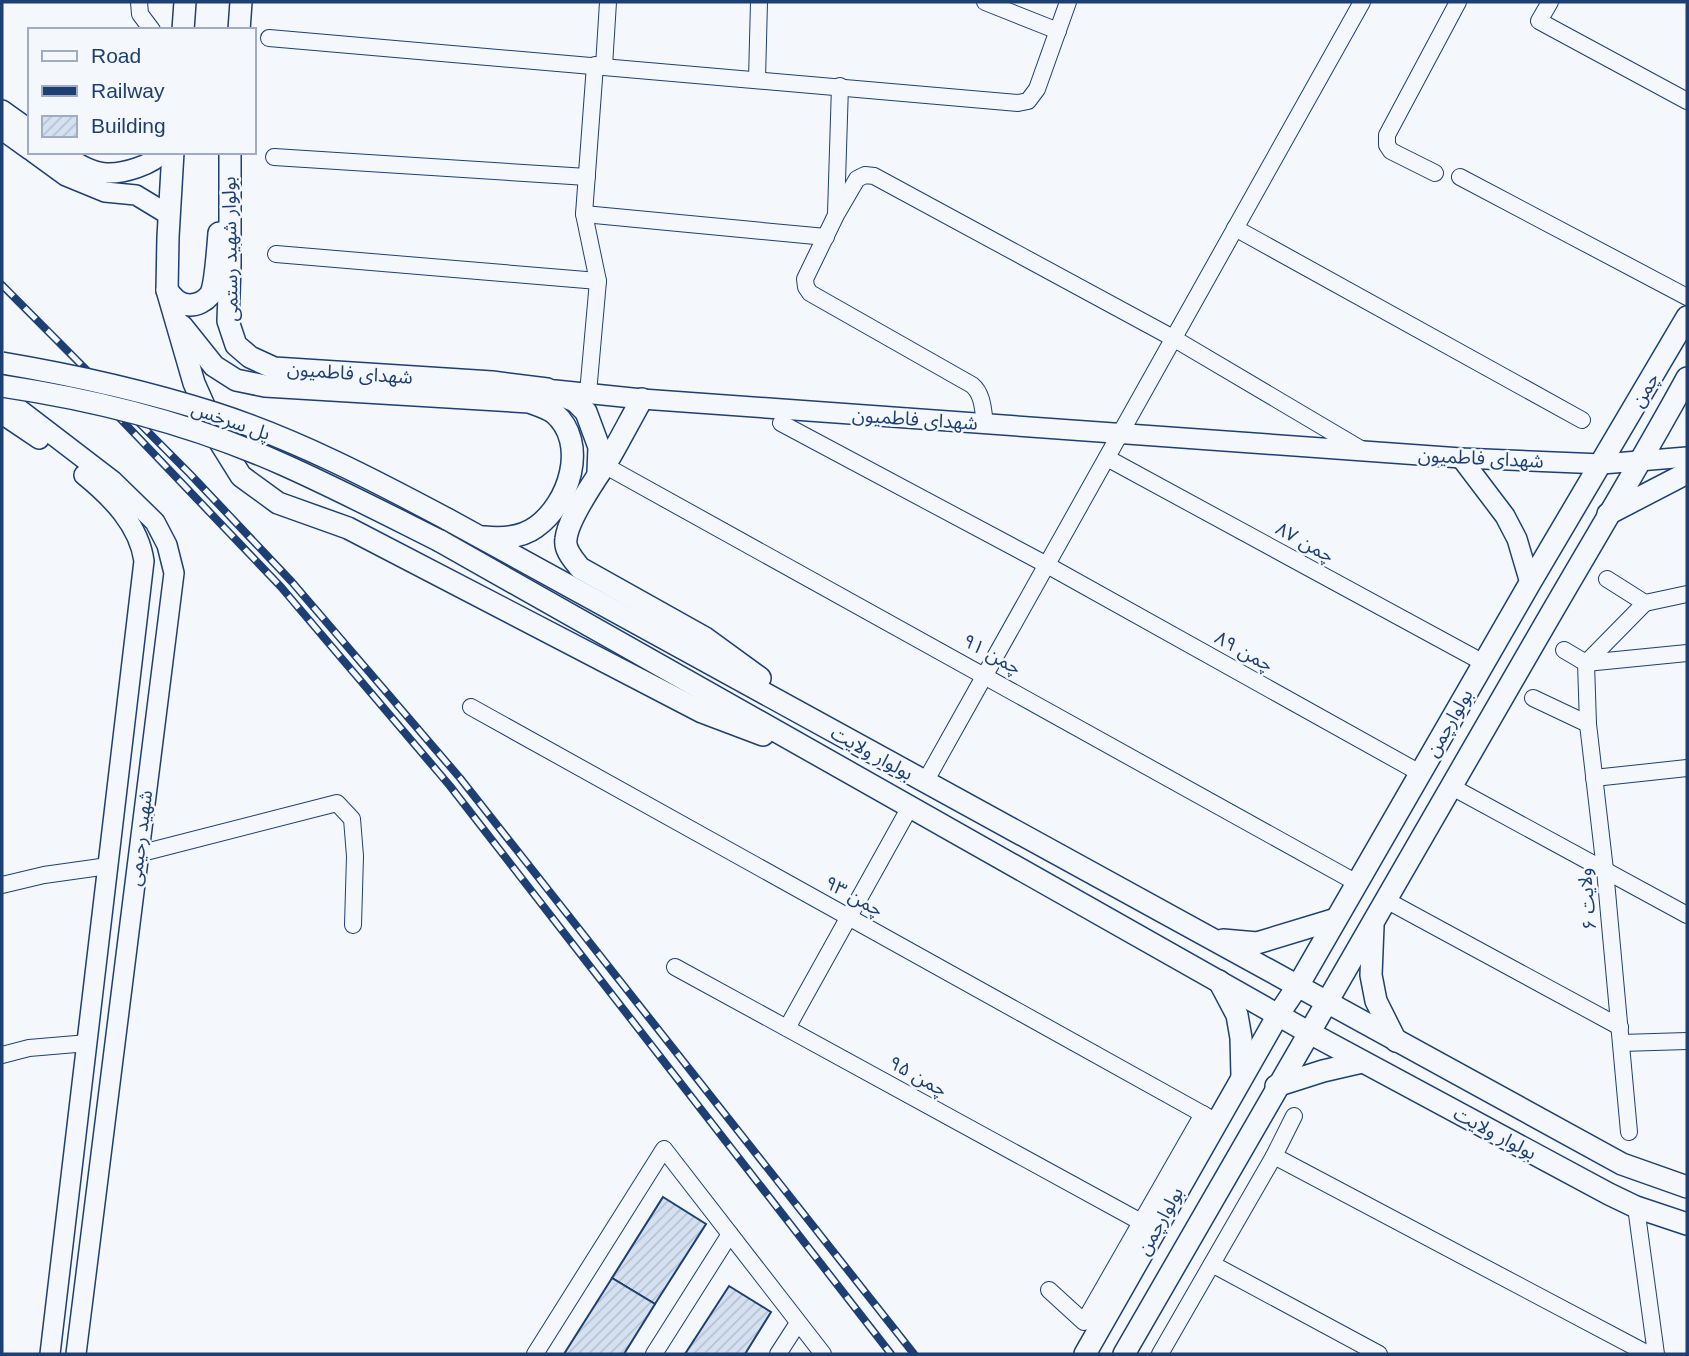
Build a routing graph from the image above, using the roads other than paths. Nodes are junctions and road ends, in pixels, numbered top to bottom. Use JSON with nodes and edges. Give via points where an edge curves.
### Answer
{"nodes":[{"id":1,"x":139,"y":2,"type":"edge"},
{"id":2,"x":185,"y":2,"type":"edge"},
{"id":3,"x":242,"y":2,"type":"edge"},
{"id":4,"x":604,"y":2,"type":"edge"},
{"id":5,"x":759,"y":2,"type":"edge"},
{"id":6,"x":985,"y":2,"type":"edge"},
{"id":7,"x":1068,"y":2,"type":"edge"},
{"id":8,"x":1362,"y":2,"type":"edge"},
{"id":9,"x":1458,"y":2,"type":"edge"},
{"id":10,"x":1550,"y":2,"type":"edge"},
{"id":11,"x":150,"y":28,"type":"edge"},
{"id":12,"x":183,"y":28,"type":"edge"},
{"id":13,"x":239,"y":28,"type":"edge"},
{"id":14,"x":1058,"y":31,"type":"junction"},
{"id":15,"x":268,"y":38,"type":"dead end"},
{"id":16,"x":599,"y":66,"type":"junction"},
{"id":17,"x":757,"y":79,"type":"junction"},
{"id":18,"x":840,"y":86,"type":"junction"},
{"id":19,"x":1687,"y":101,"type":"edge"},
{"id":20,"x":2,"y":110,"type":"edge"},
{"id":21,"x":28,"y":129,"type":"edge"},
{"id":22,"x":2,"y":130,"type":"edge"},
{"id":23,"x":28,"y":148,"type":"edge"},
{"id":24,"x":36,"y":154,"type":"edge"},
{"id":25,"x":64,"y":154,"type":"edge"},
{"id":26,"x":162,"y":154,"type":"edge"},
{"id":27,"x":173,"y":154,"type":"edge"},
{"id":28,"x":274,"y":157,"type":"dead end"},
{"id":29,"x":229,"y":161,"type":"edge"},
{"id":30,"x":1435,"y":173,"type":"dead end"},
{"id":31,"x":587,"y":177,"type":"junction"},
{"id":32,"x":1460,"y":177,"type":"dead end"},
{"id":33,"x":169,"y":215,"type":"junction"},
{"id":34,"x":584,"y":215,"type":"junction"},
{"id":35,"x":836,"y":215,"type":"junction"},
{"id":36,"x":1235,"y":228,"type":"junction"},
{"id":37,"x":826,"y":237,"type":"junction"},
{"id":38,"x":276,"y":254,"type":"dead end"},
{"id":39,"x":598,"y":281,"type":"junction"},
{"id":40,"x":167,"y":290,"type":"junction"},
{"id":41,"x":1687,"y":297,"type":"edge"},
{"id":42,"x":1687,"y":317,"type":"edge"},
{"id":43,"x":176,"y":319,"type":"junction"},
{"id":44,"x":1173,"y":338,"type":"junction"},
{"id":45,"x":236,"y":345,"type":"joint"},
{"id":46,"x":2,"y":363,"type":"edge"},
{"id":47,"x":1687,"y":379,"type":"edge"},
{"id":48,"x":2,"y":386,"type":"edge"},
{"id":49,"x":547,"y":389,"type":"junction"},
{"id":50,"x":588,"y":393,"type":"junction"},
{"id":51,"x":2,"y":396,"type":"edge"},
{"id":52,"x":642,"y":399,"type":"junction"},
{"id":53,"x":2,"y":414,"type":"edge"},
{"id":54,"x":1582,"y":420,"type":"dead end"},
{"id":55,"x":780,"y":423,"type":"dead end"},
{"id":56,"x":985,"y":424,"type":"junction"},
{"id":57,"x":1120,"y":433,"type":"junction"},
{"id":58,"x":1364,"y":451,"type":"junction"},
{"id":59,"x":1687,"y":457,"type":"edge"},
{"id":60,"x":1107,"y":458,"type":"junction"},
{"id":61,"x":1461,"y":458,"type":"junction"},
{"id":62,"x":1642,"y":460,"type":"junction"},
{"id":63,"x":1602,"y":464,"type":"junction"},
{"id":64,"x":601,"y":469,"type":"junction"},
{"id":65,"x":1687,"y":473,"type":"edge"},
{"id":66,"x":1608,"y":514,"type":"junction"},
{"id":67,"x":447,"y":519,"type":"joint"},
{"id":68,"x":478,"y":536,"type":"junction"},
{"id":69,"x":440,"y":541,"type":"joint"},
{"id":70,"x":1047,"y":565,"type":"junction"},
{"id":71,"x":1607,"y":579,"type":"dead end"},
{"id":72,"x":1530,"y":583,"type":"junction"},
{"id":73,"x":1687,"y":594,"type":"edge"},
{"id":74,"x":1646,"y":603,"type":"junction"},
{"id":75,"x":1564,"y":650,"type":"dead end"},
{"id":76,"x":1687,"y":653,"type":"edge"},
{"id":77,"x":1484,"y":663,"type":"junction"},
{"id":78,"x":1586,"y":663,"type":"junction"},
{"id":79,"x":985,"y":675,"type":"junction"},
{"id":80,"x":1533,"y":698,"type":"dead end"},
{"id":81,"x":471,"y":707,"type":"dead end"},
{"id":82,"x":1588,"y":724,"type":"junction"},
{"id":83,"x":830,"y":729,"type":"junction"},
{"id":84,"x":123,"y":744,"type":"junction"},
{"id":85,"x":152,"y":749,"type":"junction"},
{"id":86,"x":821,"y":756,"type":"junction"},
{"id":87,"x":1687,"y":768,"type":"edge"},
{"id":88,"x":1420,"y":773,"type":"junction"},
{"id":89,"x":1594,"y":778,"type":"junction"},
{"id":90,"x":925,"y":782,"type":"junction"},
{"id":91,"x":1452,"y":787,"type":"junction"},
{"id":92,"x":910,"y":807,"type":"junction"},
{"id":93,"x":138,"y":854,"type":"junction"},
{"id":94,"x":108,"y":866,"type":"junction"},
{"id":95,"x":1605,"y":870,"type":"junction"},
{"id":96,"x":1357,"y":883,"type":"junction"},
{"id":97,"x":2,"y":885,"type":"edge"},
{"id":98,"x":1386,"y":900,"type":"junction"},
{"id":99,"x":1687,"y":915,"type":"edge"},
{"id":100,"x":849,"y":917,"type":"junction"},
{"id":101,"x":1336,"y":919,"type":"junction"},
{"id":102,"x":1374,"y":920,"type":"junction"},
{"id":103,"x":354,"y":925,"type":"dead end"},
{"id":104,"x":1214,"y":940,"type":"junction"},
{"id":105,"x":675,"y":967,"type":"dead end"},
{"id":106,"x":1219,"y":981,"type":"junction"},
{"id":107,"x":1298,"y":984,"type":"junction"},
{"id":108,"x":1327,"y":1000,"type":"junction"},
{"id":109,"x":1278,"y":1015,"type":"junction"},
{"id":110,"x":787,"y":1028,"type":"junction"},
{"id":111,"x":1307,"y":1032,"type":"junction"},
{"id":112,"x":1620,"y":1035,"type":"junction"},
{"id":113,"x":1396,"y":1041,"type":"junction"},
{"id":114,"x":1687,"y":1041,"type":"edge"},
{"id":115,"x":88,"y":1043,"type":"junction"},
{"id":116,"x":2,"y":1055,"type":"edge"},
{"id":117,"x":1362,"y":1062,"type":"junction"},
{"id":118,"x":1242,"y":1078,"type":"junction"},
{"id":119,"x":1276,"y":1086,"type":"junction"},
{"id":120,"x":1294,"y":1116,"type":"dead end"},
{"id":121,"x":1210,"y":1118,"type":"junction"},
{"id":122,"x":1629,"y":1132,"type":"dead end"},
{"id":123,"x":1274,"y":1156,"type":"junction"},
{"id":124,"x":1687,"y":1187,"type":"edge"},
{"id":125,"x":1636,"y":1207,"type":"junction"},
{"id":126,"x":1141,"y":1222,"type":"junction"},
{"id":127,"x":1687,"y":1224,"type":"edge"},
{"id":128,"x":730,"y":1234,"type":"junction"},
{"id":129,"x":1212,"y":1265,"type":"junction"},
{"id":130,"x":1049,"y":1290,"type":"dead end"},
{"id":131,"x":798,"y":1323,"type":"junction"},
{"id":132,"x":50,"y":1354,"type":"edge"},
{"id":133,"x":76,"y":1354,"type":"edge"},
{"id":134,"x":536,"y":1354,"type":"edge"},
{"id":135,"x":654,"y":1354,"type":"edge"},
{"id":136,"x":778,"y":1354,"type":"edge"},
{"id":137,"x":822,"y":1354,"type":"edge"},
{"id":138,"x":1085,"y":1354,"type":"edge"},
{"id":139,"x":1124,"y":1354,"type":"edge"},
{"id":140,"x":1160,"y":1354,"type":"edge"},
{"id":141,"x":1379,"y":1354,"type":"edge"},
{"id":142,"x":1648,"y":1354,"type":"edge"},
{"id":143,"x":1656,"y":1354,"type":"edge"}],
"edges":[{"from":1,"to":11,"type":"street","via":[[140,14]]},
{"from":2,"to":12,"type":"main road"},
{"from":3,"to":13,"type":"main road"},
{"from":4,"to":16,"type":"street"},
{"from":5,"to":17,"type":"street"},
{"from":6,"to":14,"type":"street"},
{"from":7,"to":14,"type":"street"},
{"from":8,"to":36,"type":"street"},
{"from":9,"to":30,"type":"street","via":[[1387,135],[1391,151]]},
{"from":10,"to":19,"type":"street","via":[[1539,21]]},
{"from":14,"to":18,"type":"street","via":[[1037,89],[1028,101]]},
{"from":15,"to":16,"type":"street"},
{"from":16,"to":17,"type":"street"},
{"from":16,"to":31,"type":"street"},
{"from":17,"to":18,"type":"street"},
{"from":18,"to":35,"type":"street"},
{"from":20,"to":21,"type":"street"},
{"from":22,"to":23,"type":"street"},
{"from":24,"to":33,"type":"street","via":[[66,176],[105,192],[136,195]]},
{"from":25,"to":26,"type":"street","via":[[105,173],[135,168]]},
{"from":27,"to":33,"type":"main road"},
{"from":28,"to":31,"type":"street"},
{"from":29,"to":40,"type":"main road","via":[[211,294],[193,305],[174,299]]},
{"from":29,"to":45,"type":"main road","name":"بولوار شهید رستمی","via":[[228,321]]},
{"from":31,"to":34,"type":"street"},
{"from":32,"to":41,"type":"street"},
{"from":33,"to":40,"type":"main road"},
{"from":34,"to":37,"type":"street"},
{"from":34,"to":39,"type":"street"},
{"from":35,"to":37,"type":"street"},
{"from":35,"to":44,"type":"street","via":[[857,179],[874,176]]},
{"from":36,"to":44,"type":"street"},
{"from":36,"to":54,"type":"street"},
{"from":37,"to":56,"type":"street","via":[[805,279],[810,293],[972,385],[981,398]]},
{"from":38,"to":39,"type":"street"},
{"from":39,"to":50,"type":"street"},
{"from":40,"to":43,"type":"main road"},
{"from":42,"to":63,"type":"main road","name":"چمن"},
{"from":43,"to":68,"type":"main road","via":[[214,366],[236,380],[265,386],[529,402],[553,413],[567,430],[572,446],[571,469],[552,514],[520,535],[503,539]]},
{"from":43,"to":86,"type":"main road","via":[[194,383],[221,444],[241,475],[278,503],[359,534],[702,712]]},
{"from":44,"to":57,"type":"street"},
{"from":44,"to":58,"type":"street"},
{"from":45,"to":49,"type":"main road","name":"شهدای فاطمیون","via":[[274,368]]},
{"from":46,"to":67,"type":"main road","name":"پل سرخس","bridge":true,"via":[[86,379],[216,413],[302,447]]},
{"from":47,"to":62,"type":"main road","name":"چمن"},
{"from":48,"to":69,"type":"main road","name":"پل سرخس","bridge":true,"via":[[80,400],[212,437],[280,463]]},
{"from":49,"to":50,"type":"street","name":"شهدای فاطمیون"},
{"from":49,"to":64,"type":"main road","via":[[575,401],[586,412],[599,447]]},
{"from":50,"to":52,"type":"street","name":"شهدای فاطمیون"},
{"from":51,"to":85,"type":"street","name":"شهید رحیمی","via":[[113,481],[155,523],[167,545],[174,573]]},
{"from":52,"to":56,"type":"street","name":"شهدای فاطمیون"},
{"from":52,"to":64,"type":"main road"},
{"from":53,"to":84,"type":"street","name":"شهید رحیمی","via":[[55,450],[104,492],[142,542],[144,561]]},
{"from":55,"to":70,"type":"street","name":"چمن ۸۹"},
{"from":56,"to":57,"type":"street","name":"شهدای فاطمیون"},
{"from":57,"to":58,"type":"street","name":"شهدای فاطمیون"},
{"from":57,"to":60,"type":"street"},
{"from":58,"to":61,"type":"street","name":"شهدای فاطمیون"},
{"from":59,"to":62,"type":"street"},
{"from":60,"to":70,"type":"street"},
{"from":60,"to":77,"type":"street","name":"چمن ۸۷"},
{"from":61,"to":63,"type":"street","name":"شهدای فاطمیون"},
{"from":61,"to":72,"type":"street","via":[[1517,539]]},
{"from":62,"to":63,"type":"street","name":"شهدای فاطمیون"},
{"from":62,"to":66,"type":"main road","name":"چمن"},
{"from":63,"to":72,"type":"main road","name":"بولوارچمن"},
{"from":64,"to":79,"type":"street","name":"چمن ۹۱"},
{"from":64,"to":83,"type":"main road","via":[[565,540],[580,568],[705,638]]},
{"from":65,"to":66,"type":"main road"},
{"from":66,"to":91,"type":"main road","name":"بولوارچمن"},
{"from":67,"to":68,"type":"main road","name":"بولوار ولایت"},
{"from":68,"to":83,"type":"main road","name":"بولوار ولایت"},
{"from":69,"to":86,"type":"main road","name":"بولوار ولایت"},
{"from":70,"to":79,"type":"street"},
{"from":70,"to":88,"type":"street","name":"چمن ۸۹"},
{"from":71,"to":74,"type":"street"},
{"from":72,"to":77,"type":"main road","name":"بولوارچمن"},
{"from":73,"to":74,"type":"street"},
{"from":74,"to":78,"type":"street"},
{"from":75,"to":78,"type":"street"},
{"from":76,"to":78,"type":"street"},
{"from":77,"to":88,"type":"main road","name":"بولوارچمن"},
{"from":78,"to":82,"type":"street","name":"ولایت ۶"},
{"from":79,"to":90,"type":"street"},
{"from":79,"to":96,"type":"street","name":"چمن ۹۱"},
{"from":80,"to":82,"type":"street"},
{"from":81,"to":100,"type":"street","name":"چمن ۹۳"},
{"from":82,"to":89,"type":"street","name":"ولایت ۶"},
{"from":83,"to":90,"type":"main road","name":"بولوار ولایت"},
{"from":84,"to":85,"type":"street"},
{"from":84,"to":94,"type":"street","name":"شهید رحیمی"},
{"from":85,"to":93,"type":"street","name":"شهید رحیمی"},
{"from":86,"to":92,"type":"main road","name":"بولوار ولایت"},
{"from":87,"to":89,"type":"street"},
{"from":88,"to":96,"type":"main road","name":"بولوارچمن"},
{"from":89,"to":95,"type":"street","name":"ولایت ۶"},
{"from":90,"to":104,"type":"main road","name":"بولوار ولایت"},
{"from":91,"to":95,"type":"street"},
{"from":91,"to":98,"type":"main road","name":"بولوارچمن"},
{"from":92,"to":100,"type":"street"},
{"from":92,"to":106,"type":"main road","name":"بولوار ولایت"},
{"from":93,"to":103,"type":"street","via":[[337,803],[352,819]]},
{"from":93,"to":133,"type":"street","name":"شهید رحیمی"},
{"from":94,"to":97,"type":"street"},
{"from":94,"to":115,"type":"street","name":"شهید رحیمی"},
{"from":95,"to":99,"type":"street"},
{"from":95,"to":112,"type":"street","name":"ولایت ۶"},
{"from":96,"to":101,"type":"main road","name":"بولوارچمن"},
{"from":98,"to":102,"type":"main road","name":"بولوارچمن"},
{"from":98,"to":112,"type":"street"},
{"from":100,"to":110,"type":"street"},
{"from":100,"to":121,"type":"street","name":"چمن ۹۳"},
{"from":101,"to":104,"type":"main road","via":[[1257,943]]},
{"from":101,"to":107,"type":"main road","name":"بولوارچمن"},
{"from":102,"to":108,"type":"main road","name":"بولوارچمن"},
{"from":102,"to":113,"type":"main road","via":[[1371,975],[1376,1001]]},
{"from":104,"to":107,"type":"main road","name":"بولوار ولایت"},
{"from":105,"to":110,"type":"street","name":"چمن ۹۵"},
{"from":106,"to":109,"type":"main road","name":"بولوار ولایت"},
{"from":106,"to":118,"type":"main road","via":[[1237,1015]]},
{"from":107,"to":108,"type":"main road","name":"بولوار ولایت"},
{"from":107,"to":109,"type":"main road","name":"بولوارچمن"},
{"from":108,"to":111,"type":"main road","name":"بولوارچمن"},
{"from":108,"to":113,"type":"main road","name":"بولوار ولایت"},
{"from":109,"to":111,"type":"main road","name":"بولوار ولایت"},
{"from":109,"to":118,"type":"main road","name":"بولوارچمن"},
{"from":110,"to":126,"type":"street","name":"چمن ۹۵"},
{"from":111,"to":117,"type":"main road","name":"بولوار ولایت"},
{"from":111,"to":119,"type":"main road","name":"بولوارچمن"},
{"from":112,"to":114,"type":"street"},
{"from":112,"to":122,"type":"street","name":"ولایت ۶"},
{"from":113,"to":124,"type":"main road","name":"بولوار ولایت","via":[[1622,1164]]},
{"from":115,"to":116,"type":"street"},
{"from":115,"to":132,"type":"street","name":"شهید رحیمی"},
{"from":117,"to":119,"type":"main road"},
{"from":117,"to":125,"type":"main road","name":"بولوار ولایت"},
{"from":118,"to":121,"type":"main road","name":"بولوارچمن"},
{"from":119,"to":139,"type":"main road","name":"بولوارچمن"},
{"from":120,"to":123,"type":"street"},
{"from":121,"to":126,"type":"street"},
{"from":121,"to":138,"type":"main road","name":"بولوارچمن"},
{"from":123,"to":129,"type":"street"},
{"from":123,"to":142,"type":"street"},
{"from":125,"to":127,"type":"main road","name":"بولوار ولایت"},
{"from":125,"to":143,"type":"street"},
{"from":126,"to":130,"type":"street","via":[[1084,1322]]},
{"from":128,"to":131,"type":"street"},
{"from":128,"to":134,"type":"street","via":[[664,1149]]},
{"from":128,"to":135,"type":"street"},
{"from":129,"to":140,"type":"street"},
{"from":129,"to":141,"type":"street"},
{"from":131,"to":136,"type":"street"},
{"from":131,"to":137,"type":"street"}]}
